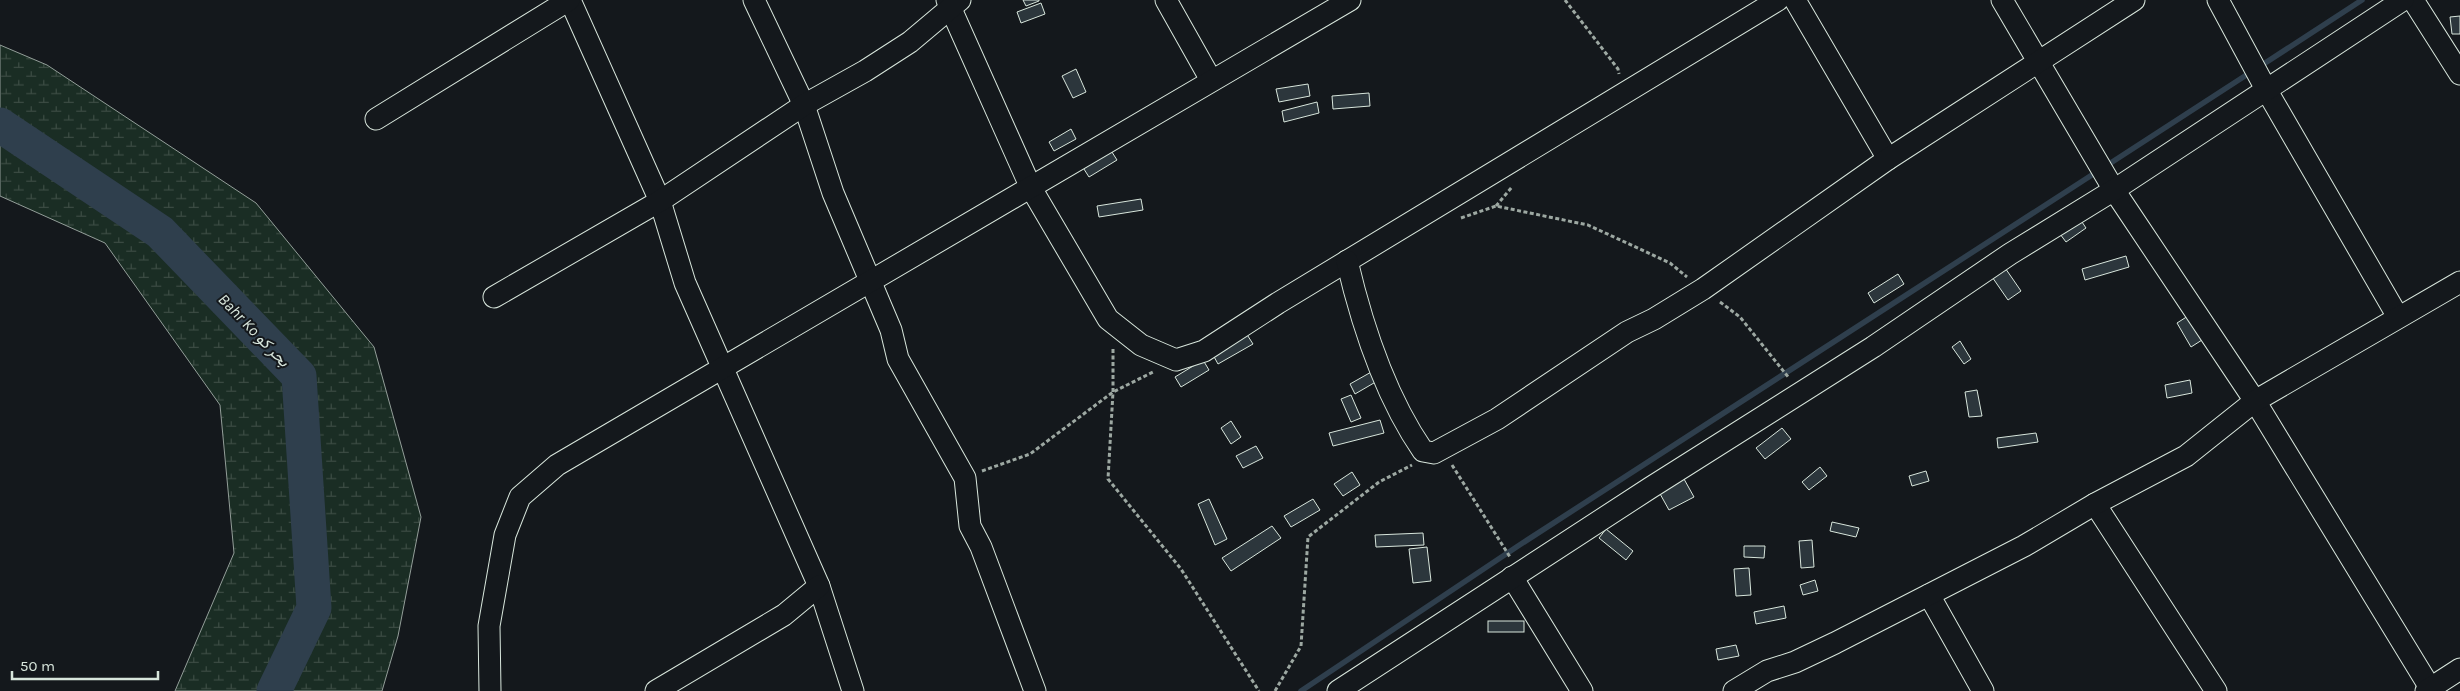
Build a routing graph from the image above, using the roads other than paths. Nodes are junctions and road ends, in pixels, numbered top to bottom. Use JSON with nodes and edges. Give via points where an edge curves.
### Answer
{"nodes":[{"id":1,"x":570,"y":0,"type":"edge"},
{"id":2,"x":754,"y":0,"type":"edge"},
{"id":3,"x":1166,"y":0,"type":"edge"},
{"id":4,"x":1350,"y":0,"type":"edge"},
{"id":5,"x":1778,"y":0,"type":"edge"},
{"id":6,"x":1795,"y":0,"type":"edge"},
{"id":7,"x":2002,"y":0,"type":"edge"},
{"id":8,"x":2134,"y":0,"type":"edge"},
{"id":9,"x":2218,"y":0,"type":"edge"},
{"id":10,"x":2403,"y":0,"type":"edge"},
{"id":11,"x":2413,"y":0,"type":"edge"},
{"id":12,"x":952,"y":2,"type":"edge"},
{"id":13,"x":2040,"y":62,"type":"junction"},
{"id":14,"x":2460,"y":74,"type":"edge"},
{"id":15,"x":1211,"y":80,"type":"junction"},
{"id":16,"x":2266,"y":91,"type":"junction"},
{"id":17,"x":804,"y":105,"type":"junction"},
{"id":18,"x":376,"y":118,"type":"dead end"},
{"id":19,"x":1888,"y":159,"type":"junction"},
{"id":20,"x":1031,"y":188,"type":"junction"},
{"id":21,"x":2114,"y":190,"type":"junction"},
{"id":22,"x":660,"y":201,"type":"junction"},
{"id":23,"x":1347,"y":261,"type":"junction"},
{"id":24,"x":870,"y":282,"type":"junction"},
{"id":25,"x":2460,"y":282,"type":"edge"},
{"id":26,"x":494,"y":296,"type":"dead end"},
{"id":27,"x":2398,"y":317,"type":"junction"},
{"id":28,"x":723,"y":368,"type":"junction"},
{"id":29,"x":2255,"y":401,"type":"junction"},
{"id":30,"x":2095,"y":504,"type":"junction"},
{"id":31,"x":1512,"y":577,"type":"junction"},
{"id":32,"x":819,"y":586,"type":"junction"},
{"id":33,"x":1929,"y":594,"type":"junction"},
{"id":34,"x":2460,"y":669,"type":"edge"},
{"id":35,"x":2429,"y":690,"type":"edge"},
{"id":36,"x":490,"y":691,"type":"edge"},
{"id":37,"x":656,"y":691,"type":"edge"},
{"id":38,"x":854,"y":691,"type":"edge"},
{"id":39,"x":1035,"y":691,"type":"edge"},
{"id":40,"x":1338,"y":691,"type":"edge"},
{"id":41,"x":1582,"y":691,"type":"edge"},
{"id":42,"x":1734,"y":691,"type":"edge"},
{"id":43,"x":1983,"y":691,"type":"edge"},
{"id":44,"x":2216,"y":691,"type":"edge"}],
"edges":[{"from":1,"to":18,"type":"street"},
{"from":1,"to":22,"type":"street"},
{"from":2,"to":17,"type":"street"},
{"from":3,"to":15,"type":"street"},
{"from":4,"to":15,"type":"street"},
{"from":5,"to":23,"type":"street"},
{"from":6,"to":19,"type":"street"},
{"from":7,"to":13,"type":"street"},
{"from":8,"to":13,"type":"street"},
{"from":9,"to":16,"type":"street"},
{"from":10,"to":16,"type":"street"},
{"from":11,"to":14,"type":"street"},
{"from":12,"to":17,"type":"street","via":[[910,42]]},
{"from":12,"to":20,"type":"street"},
{"from":13,"to":19,"type":"street"},
{"from":13,"to":21,"type":"street"},
{"from":15,"to":20,"type":"street"},
{"from":16,"to":21,"type":"street"},
{"from":16,"to":27,"type":"street"},
{"from":17,"to":22,"type":"street"},
{"from":17,"to":24,"type":"street","via":[[833,193]]},
{"from":19,"to":23,"type":"street","via":[[1703,289],[1627,332],[1497,419],[1438,451],[1423,451],[1381,370],[1364,329]]},
{"from":20,"to":23,"type":"street","via":[[1108,319],[1141,345],[1176,360],[1204,351]]},
{"from":20,"to":24,"type":"street"},
{"from":21,"to":29,"type":"street"},
{"from":21,"to":31,"type":"street"},
{"from":22,"to":26,"type":"street"},
{"from":22,"to":28,"type":"street","via":[[685,283]]},
{"from":24,"to":28,"type":"street"},
{"from":24,"to":39,"type":"street","via":[[891,330],[898,359],[965,478],[970,526],[981,547]]},
{"from":25,"to":27,"type":"street"},
{"from":27,"to":29,"type":"street"},
{"from":28,"to":32,"type":"street"},
{"from":28,"to":36,"type":"street","via":[[557,464],[520,497],[505,535],[489,626]]},
{"from":29,"to":30,"type":"street","via":[[2186,456]]},
{"from":29,"to":35,"type":"street"},
{"from":30,"to":33,"type":"street","via":[[2024,546]]},
{"from":30,"to":44,"type":"street"},
{"from":31,"to":40,"type":"street"},
{"from":31,"to":41,"type":"street"},
{"from":32,"to":37,"type":"street","via":[[784,615]]},
{"from":32,"to":38,"type":"street","via":[[848,681]]},
{"from":33,"to":42,"type":"street","via":[[1795,662],[1767,671]]},
{"from":33,"to":43,"type":"street"},
{"from":34,"to":35,"type":"street"}]}
